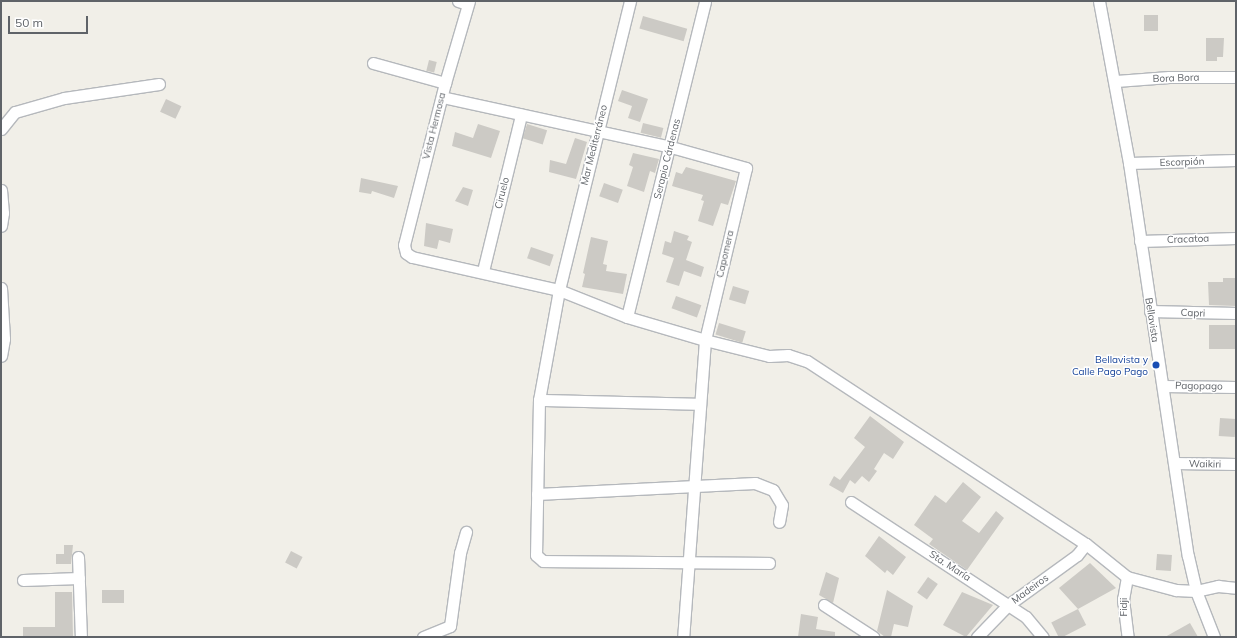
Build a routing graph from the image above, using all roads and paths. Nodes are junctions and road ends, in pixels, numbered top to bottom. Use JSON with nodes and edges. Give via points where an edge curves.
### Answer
{"nodes":[{"id":1,"x":630,"y":1,"type":"edge"},
{"id":2,"x":705,"y":1,"type":"edge"},
{"id":3,"x":1100,"y":1,"type":"edge"},
{"id":4,"x":465,"y":2,"type":"edge"},
{"id":5,"x":373,"y":62,"type":"dead end"},
{"id":6,"x":1236,"y":77,"type":"edge"},
{"id":7,"x":1116,"y":81,"type":"junction"},
{"id":8,"x":445,"y":83,"type":"junction"},
{"id":9,"x":159,"y":84,"type":"dead end"},
{"id":10,"x":442,"y":97,"type":"junction"},
{"id":11,"x":521,"y":115,"type":"junction"},
{"id":12,"x":1,"y":129,"type":"edge"},
{"id":13,"x":597,"y":131,"type":"junction"},
{"id":14,"x":671,"y":147,"type":"junction"},
{"id":15,"x":1236,"y":160,"type":"edge"},
{"id":16,"x":1129,"y":163,"type":"junction"},
{"id":17,"x":1,"y":190,"type":"edge"},
{"id":18,"x":2,"y":213,"type":"edge"},
{"id":19,"x":1,"y":226,"type":"edge"},
{"id":20,"x":1236,"y":238,"type":"edge"},
{"id":21,"x":1140,"y":241,"type":"junction"},
{"id":22,"x":483,"y":271,"type":"junction"},
{"id":23,"x":1,"y":288,"type":"edge"},
{"id":24,"x":559,"y":290,"type":"junction"},
{"id":25,"x":1150,"y":311,"type":"junction"},
{"id":26,"x":1236,"y":313,"type":"edge"},
{"id":27,"x":627,"y":317,"type":"junction"},
{"id":28,"x":705,"y":340,"type":"junction"},
{"id":29,"x":1,"y":356,"type":"edge"},
{"id":30,"x":1163,"y":386,"type":"junction"},
{"id":31,"x":1236,"y":387,"type":"edge"},
{"id":32,"x":539,"y":400,"type":"junction"},
{"id":33,"x":700,"y":404,"type":"junction"},
{"id":34,"x":1175,"y":463,"type":"junction"},
{"id":35,"x":1236,"y":464,"type":"edge"},
{"id":36,"x":693,"y":488,"type":"junction"},
{"id":37,"x":537,"y":494,"type":"junction"},
{"id":38,"x":851,"y":502,"type":"dead end"},
{"id":39,"x":779,"y":522,"type":"dead end"},
{"id":40,"x":466,"y":532,"type":"dead end"},
{"id":41,"x":1086,"y":544,"type":"junction"},
{"id":42,"x":78,"y":557,"type":"dead end"},
{"id":43,"x":688,"y":563,"type":"junction"},
{"id":44,"x":769,"y":563,"type":"dead end"},
{"id":45,"x":1127,"y":577,"type":"junction"},
{"id":46,"x":79,"y":578,"type":"junction"},
{"id":47,"x":23,"y":580,"type":"dead end"},
{"id":48,"x":1236,"y":588,"type":"edge"},
{"id":49,"x":1196,"y":591,"type":"junction"},
{"id":50,"x":824,"y":605,"type":"dead end"},
{"id":51,"x":1008,"y":605,"type":"junction"},
{"id":52,"x":81,"y":637,"type":"edge"},
{"id":53,"x":423,"y":637,"type":"edge"},
{"id":54,"x":683,"y":637,"type":"edge"},
{"id":55,"x":873,"y":637,"type":"edge"},
{"id":56,"x":977,"y":637,"type":"edge"},
{"id":57,"x":1043,"y":637,"type":"edge"},
{"id":58,"x":1128,"y":637,"type":"edge"},
{"id":59,"x":1214,"y":637,"type":"edge"}],
"edges":[{"from":1,"to":13,"type":"street","name":"Mar Mediterráneo"},
{"from":2,"to":14,"type":"street","name":"Serapio Cárdenas","via":[[695,33]]},
{"from":3,"to":7,"type":"street","name":"Bellavista"},
{"from":4,"to":8,"type":"street","name":"Vista Hermosa"},
{"from":5,"to":8,"type":"street"},
{"from":6,"to":7,"type":"street","name":"Bora Bora","via":[[1169,77]]},
{"from":7,"to":16,"type":"street","name":"Bellavista"},
{"from":8,"to":10,"type":"street","name":"Vista Hermosa"},
{"from":9,"to":12,"type":"street","via":[[72,96],[15,112]]},
{"from":10,"to":11,"type":"street"},
{"from":10,"to":22,"type":"street","name":"Vista Hermosa","via":[[404,245],[406,253],[412,257]]},
{"from":11,"to":13,"type":"street"},
{"from":11,"to":22,"type":"street","name":"Ciruelo"},
{"from":13,"to":14,"type":"street"},
{"from":13,"to":24,"type":"street","name":"Mar Mediterráneo"},
{"from":14,"to":27,"type":"street","name":"Serapio Cárdenas"},
{"from":14,"to":28,"type":"street","name":"Capomera","via":[[746,168]]},
{"from":15,"to":16,"type":"street","name":"Escorpión"},
{"from":16,"to":21,"type":"street","name":"Bellavista"},
{"from":17,"to":18,"type":"street"},
{"from":18,"to":19,"type":"street"},
{"from":20,"to":21,"type":"street","name":"Cracatoa"},
{"from":21,"to":25,"type":"street","name":"Bellavista"},
{"from":22,"to":24,"type":"street"},
{"from":23,"to":29,"type":"street","via":[[4,339]]},
{"from":24,"to":27,"type":"street"},
{"from":24,"to":32,"type":"street","name":"Mar Mediterráneo"},
{"from":25,"to":26,"type":"street","name":"Capri"},
{"from":25,"to":30,"type":"street","name":"Bellavista"},
{"from":27,"to":28,"type":"street"},
{"from":28,"to":33,"type":"street","name":"Capomera"},
{"from":28,"to":41,"type":"street","via":[[769,356],[788,355],[807,361]]},
{"from":30,"to":31,"type":"street","name":"Pagopago"},
{"from":30,"to":34,"type":"street","name":"Bellavista"},
{"from":32,"to":33,"type":"street"},
{"from":32,"to":37,"type":"street","name":"Mar Mediterráneo"},
{"from":33,"to":36,"type":"street","name":"Capomera"},
{"from":34,"to":35,"type":"street","name":"Waikiri"},
{"from":34,"to":49,"type":"street","name":"Bellavista"},
{"from":36,"to":37,"type":"street"},
{"from":36,"to":39,"type":"street","via":[[755,483],[761,485],[773,490],[782,505]]},
{"from":36,"to":43,"type":"street","name":"Capomera"},
{"from":37,"to":43,"type":"street","name":"Mar Mediterráneo","via":[[538,559]]},
{"from":38,"to":51,"type":"street","name":"Sta. María"},
{"from":40,"to":53,"type":"street","via":[[460,553],[450,626]]},
{"from":41,"to":45,"type":"street"},
{"from":41,"to":51,"type":"street","name":"Madeiros","via":[[1077,555]]},
{"from":42,"to":46,"type":"street"},
{"from":43,"to":44,"type":"street"},
{"from":43,"to":54,"type":"street","name":"Capomera"},
{"from":45,"to":49,"type":"street","via":[[1176,590]]},
{"from":45,"to":58,"type":"street","name":"Fidji","via":[[1123,599]]},
{"from":46,"to":47,"type":"street"},
{"from":46,"to":52,"type":"street"},
{"from":48,"to":49,"type":"street","via":[[1218,586]]},
{"from":49,"to":59,"type":"street","name":"Bellavista"},
{"from":50,"to":55,"type":"street"},
{"from":51,"to":56,"type":"street","name":"Madeiros"},
{"from":51,"to":57,"type":"street","name":"Sta. María","via":[[1026,616]]}]}
